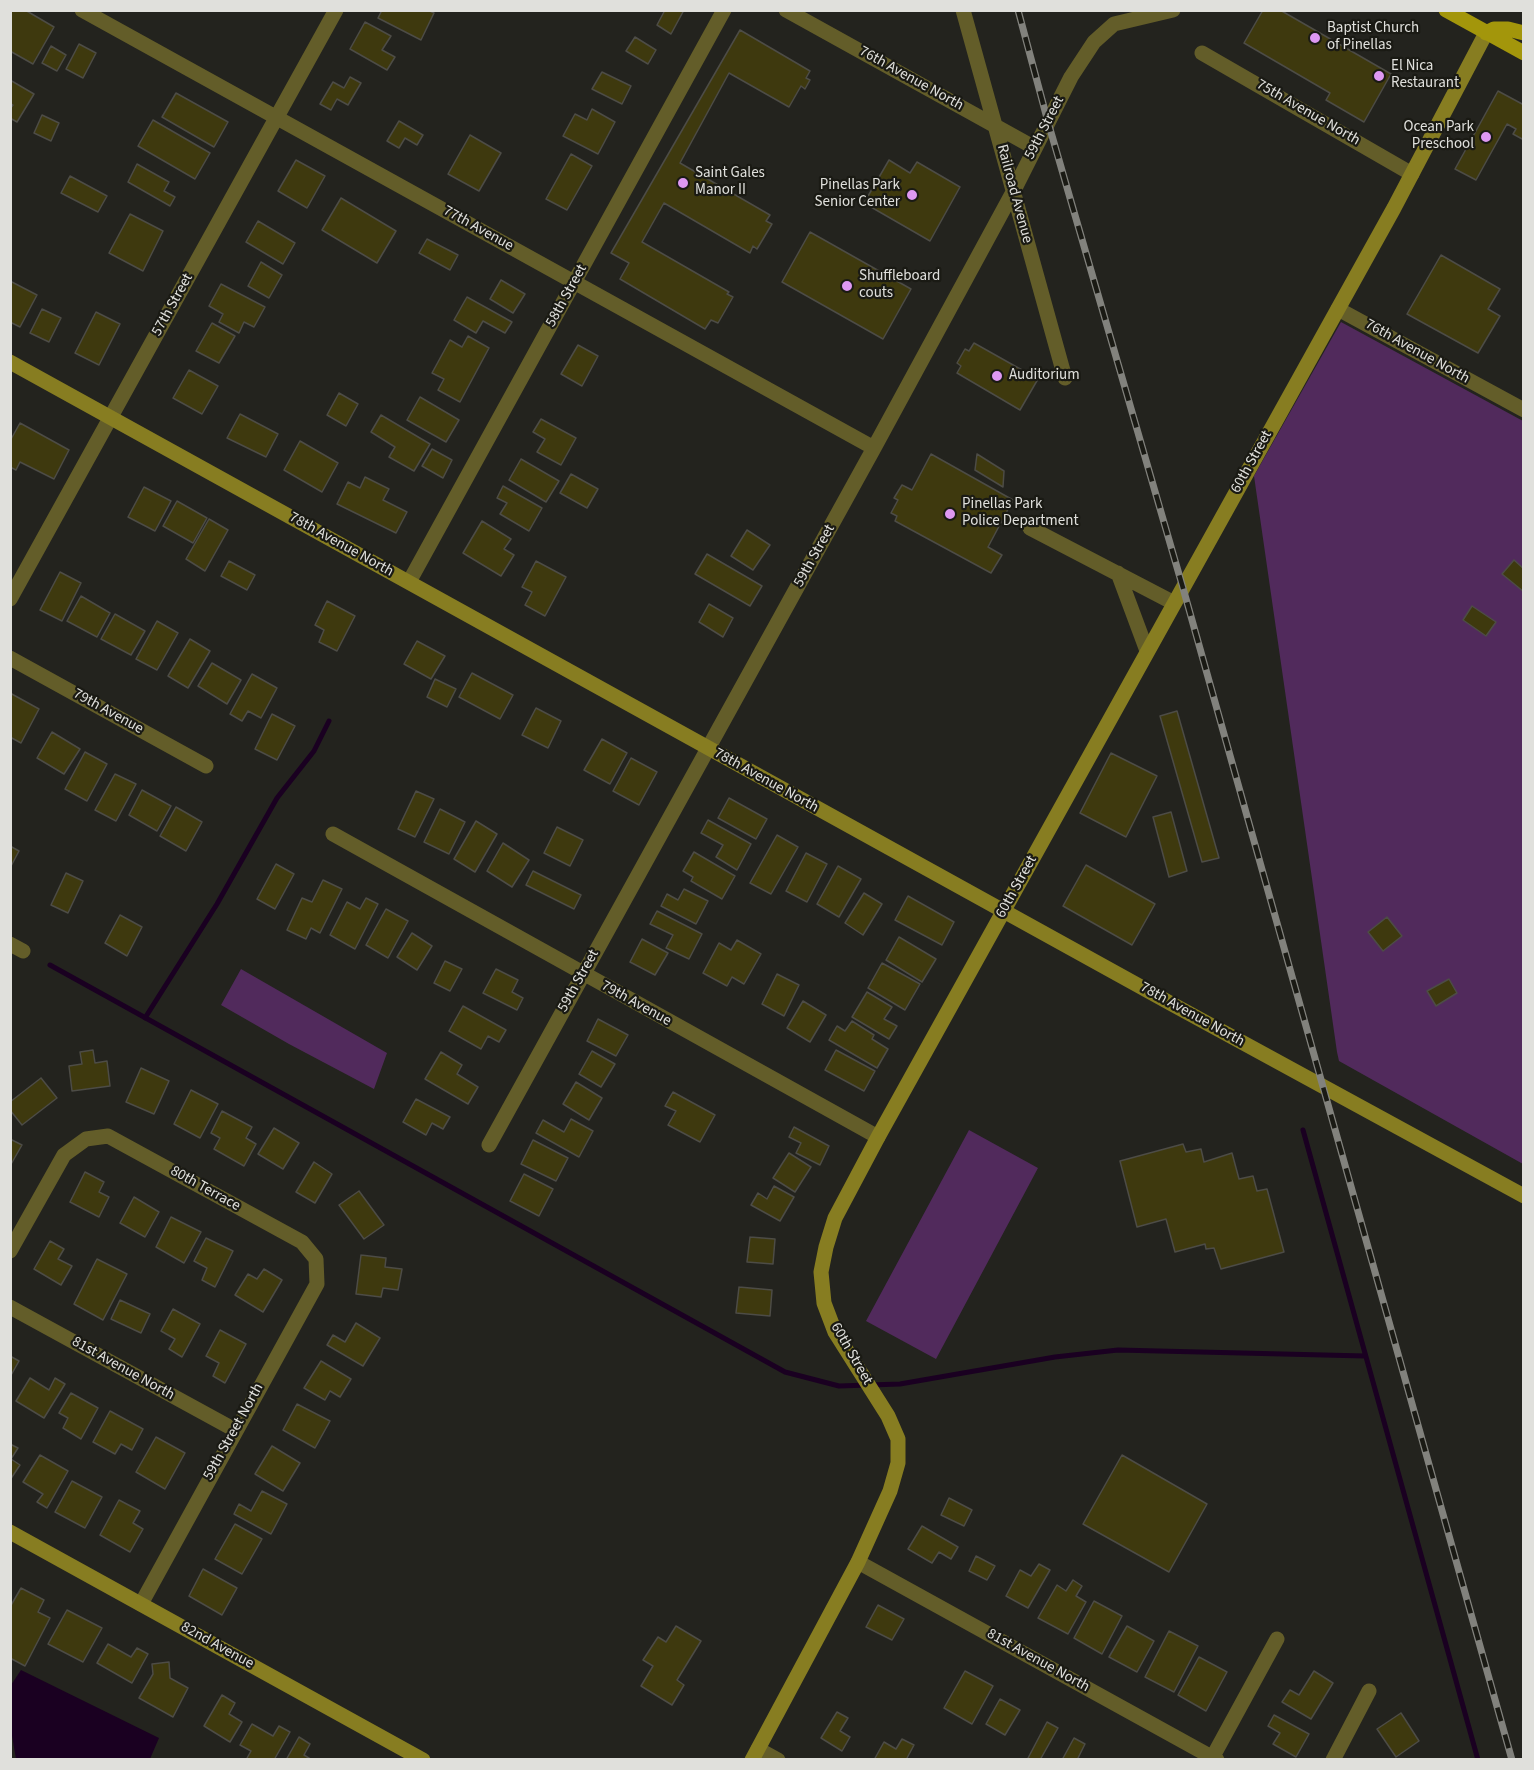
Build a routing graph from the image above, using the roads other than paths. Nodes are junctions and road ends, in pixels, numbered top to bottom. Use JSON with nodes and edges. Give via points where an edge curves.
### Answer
{"nodes":[{"id":1,"x":82,"y":10,"type":"edge"},
{"id":2,"x":336,"y":10,"type":"edge"},
{"id":3,"x":724,"y":10,"type":"edge"},
{"id":4,"x":786,"y":10,"type":"edge"},
{"id":5,"x":963,"y":10,"type":"edge"},
{"id":6,"x":1173,"y":10,"type":"edge"},
{"id":7,"x":1446,"y":10,"type":"edge"},
{"id":8,"x":1486,"y":33,"type":"junction"},
{"id":9,"x":1524,"y":33,"type":"edge"},
{"id":10,"x":1202,"y":52,"type":"dead end"},
{"id":11,"x":1524,"y":53,"type":"edge"},
{"id":12,"x":277,"y":118,"type":"junction"},
{"id":13,"x":996,"y":127,"type":"junction"},
{"id":14,"x":1035,"y":148,"type":"junction"},
{"id":15,"x":1412,"y":174,"type":"junction"},
{"id":16,"x":1013,"y":192,"type":"junction"},
{"id":17,"x":574,"y":282,"type":"junction"},
{"id":18,"x":1338,"y":309,"type":"junction"},
{"id":19,"x":10,"y":362,"type":"edge"},
{"id":20,"x":1065,"y":378,"type":"dead end"},
{"id":21,"x":1524,"y":410,"type":"edge"},
{"id":22,"x":111,"y":417,"type":"junction"},
{"id":23,"x":874,"y":448,"type":"junction"},
{"id":24,"x":1030,"y":528,"type":"dead end"},
{"id":25,"x":1118,"y":573,"type":"junction"},
{"id":26,"x":409,"y":582,"type":"junction"},
{"id":27,"x":10,"y":599,"type":"edge"},
{"id":28,"x":1174,"y":603,"type":"junction"},
{"id":29,"x":1147,"y":651,"type":"junction"},
{"id":30,"x":10,"y":658,"type":"edge"},
{"id":31,"x":709,"y":749,"type":"junction"},
{"id":32,"x":206,"y":766,"type":"dead end"},
{"id":33,"x":333,"y":834,"type":"dead end"},
{"id":34,"x":1003,"y":911,"type":"junction"},
{"id":35,"x":582,"y":974,"type":"junction"},
{"id":36,"x":878,"y":1137,"type":"junction"},
{"id":37,"x":489,"y":1145,"type":"dead end"},
{"id":38,"x":1524,"y":1196,"type":"edge"},
{"id":39,"x":10,"y":1251,"type":"edge"},
{"id":40,"x":316,"y":1258,"type":"joint"},
{"id":41,"x":10,"y":1307,"type":"edge"},
{"id":42,"x":235,"y":1430,"type":"junction"},
{"id":43,"x":10,"y":1532,"type":"edge"},
{"id":44,"x":858,"y":1562,"type":"junction"},
{"id":45,"x":141,"y":1604,"type":"junction"},
{"id":46,"x":1277,"y":1639,"type":"dead end"},
{"id":47,"x":1370,"y":1691,"type":"dead end"},
{"id":48,"x":755,"y":1754,"type":"edge"},
{"id":49,"x":1214,"y":1759,"type":"edge"},
{"id":50,"x":423,"y":1760,"type":"edge"},
{"id":51,"x":778,"y":1760,"type":"edge"},
{"id":52,"x":1333,"y":1760,"type":"edge"}],
"edges":[{"from":1,"to":12,"type":"street","name":"77th Avenue"},
{"from":2,"to":12,"type":"street","name":"57th Street"},
{"from":3,"to":17,"type":"street","name":"58th Street"},
{"from":4,"to":13,"type":"street","name":"76th Avenue North"},
{"from":5,"to":13,"type":"street","name":"Railroad Avenue"},
{"from":6,"to":14,"type":"street","name":"59th Street","via":[[1114,24],[1103,32],[1071,77]]},
{"from":7,"to":8,"type":"main road"},
{"from":8,"to":9,"type":"main road","via":[[1508,29]]},
{"from":8,"to":11,"type":"main road"},
{"from":8,"to":15,"type":"street","name":"60th Street"},
{"from":10,"to":15,"type":"street","name":"75th Avenue North"},
{"from":12,"to":17,"type":"street","name":"77th Avenue"},
{"from":12,"to":22,"type":"street","name":"57th Street"},
{"from":13,"to":14,"type":"street","name":"76th Avenue North"},
{"from":13,"to":16,"type":"street","name":"Railroad Avenue"},
{"from":14,"to":16,"type":"street","name":"59th Street"},
{"from":15,"to":18,"type":"street","name":"60th Street"},
{"from":16,"to":20,"type":"street","name":"Railroad Avenue"},
{"from":16,"to":23,"type":"street","name":"59th Street"},
{"from":17,"to":23,"type":"street","name":"77th Avenue"},
{"from":17,"to":26,"type":"street","name":"58th Street"},
{"from":18,"to":21,"type":"street","name":"76th Avenue North"},
{"from":18,"to":28,"type":"street","name":"60th Street"},
{"from":19,"to":22,"type":"street","name":"78th Avenue North"},
{"from":22,"to":26,"type":"street","name":"78th Avenue North"},
{"from":22,"to":27,"type":"street","name":"57th Street"},
{"from":23,"to":31,"type":"street","name":"59th Street"},
{"from":24,"to":25,"type":"street"},
{"from":25,"to":28,"type":"street"},
{"from":25,"to":29,"type":"street"},
{"from":26,"to":31,"type":"street","name":"78th Avenue North"},
{"from":28,"to":29,"type":"street","name":"60th Street"},
{"from":29,"to":34,"type":"street","name":"60th Street"},
{"from":30,"to":32,"type":"street","name":"79th Avenue"},
{"from":31,"to":34,"type":"street","name":"78th Avenue North"},
{"from":31,"to":35,"type":"street","name":"59th Street"},
{"from":33,"to":35,"type":"street","name":"79th Avenue"},
{"from":34,"to":36,"type":"street","name":"60th Street"},
{"from":34,"to":38,"type":"street","name":"78th Avenue North"},
{"from":35,"to":36,"type":"street","name":"79th Avenue"},
{"from":35,"to":37,"type":"street","name":"59th Street"},
{"from":36,"to":44,"type":"street","name":"60th Street","via":[[835,1218],[821,1272],[824,1303],[835,1332],[879,1400],[898,1439],[898,1463],[890,1491]]},
{"from":39,"to":40,"type":"street","name":"80th Terrace","via":[[64,1155],[86,1139],[108,1136],[302,1242]]},
{"from":40,"to":42,"type":"street","name":"59th Street North","via":[[317,1284]]},
{"from":41,"to":42,"type":"street","name":"81st Avenue North"},
{"from":42,"to":45,"type":"street","name":"59th Street North"},
{"from":43,"to":45,"type":"street","name":"82nd Avenue"},
{"from":44,"to":48,"type":"street","name":"60th Street"},
{"from":44,"to":49,"type":"street","name":"81st Avenue North"},
{"from":45,"to":50,"type":"street","name":"82nd Avenue"},
{"from":46,"to":49,"type":"street"},
{"from":47,"to":52,"type":"street"},
{"from":48,"to":51,"type":"street"}]}
